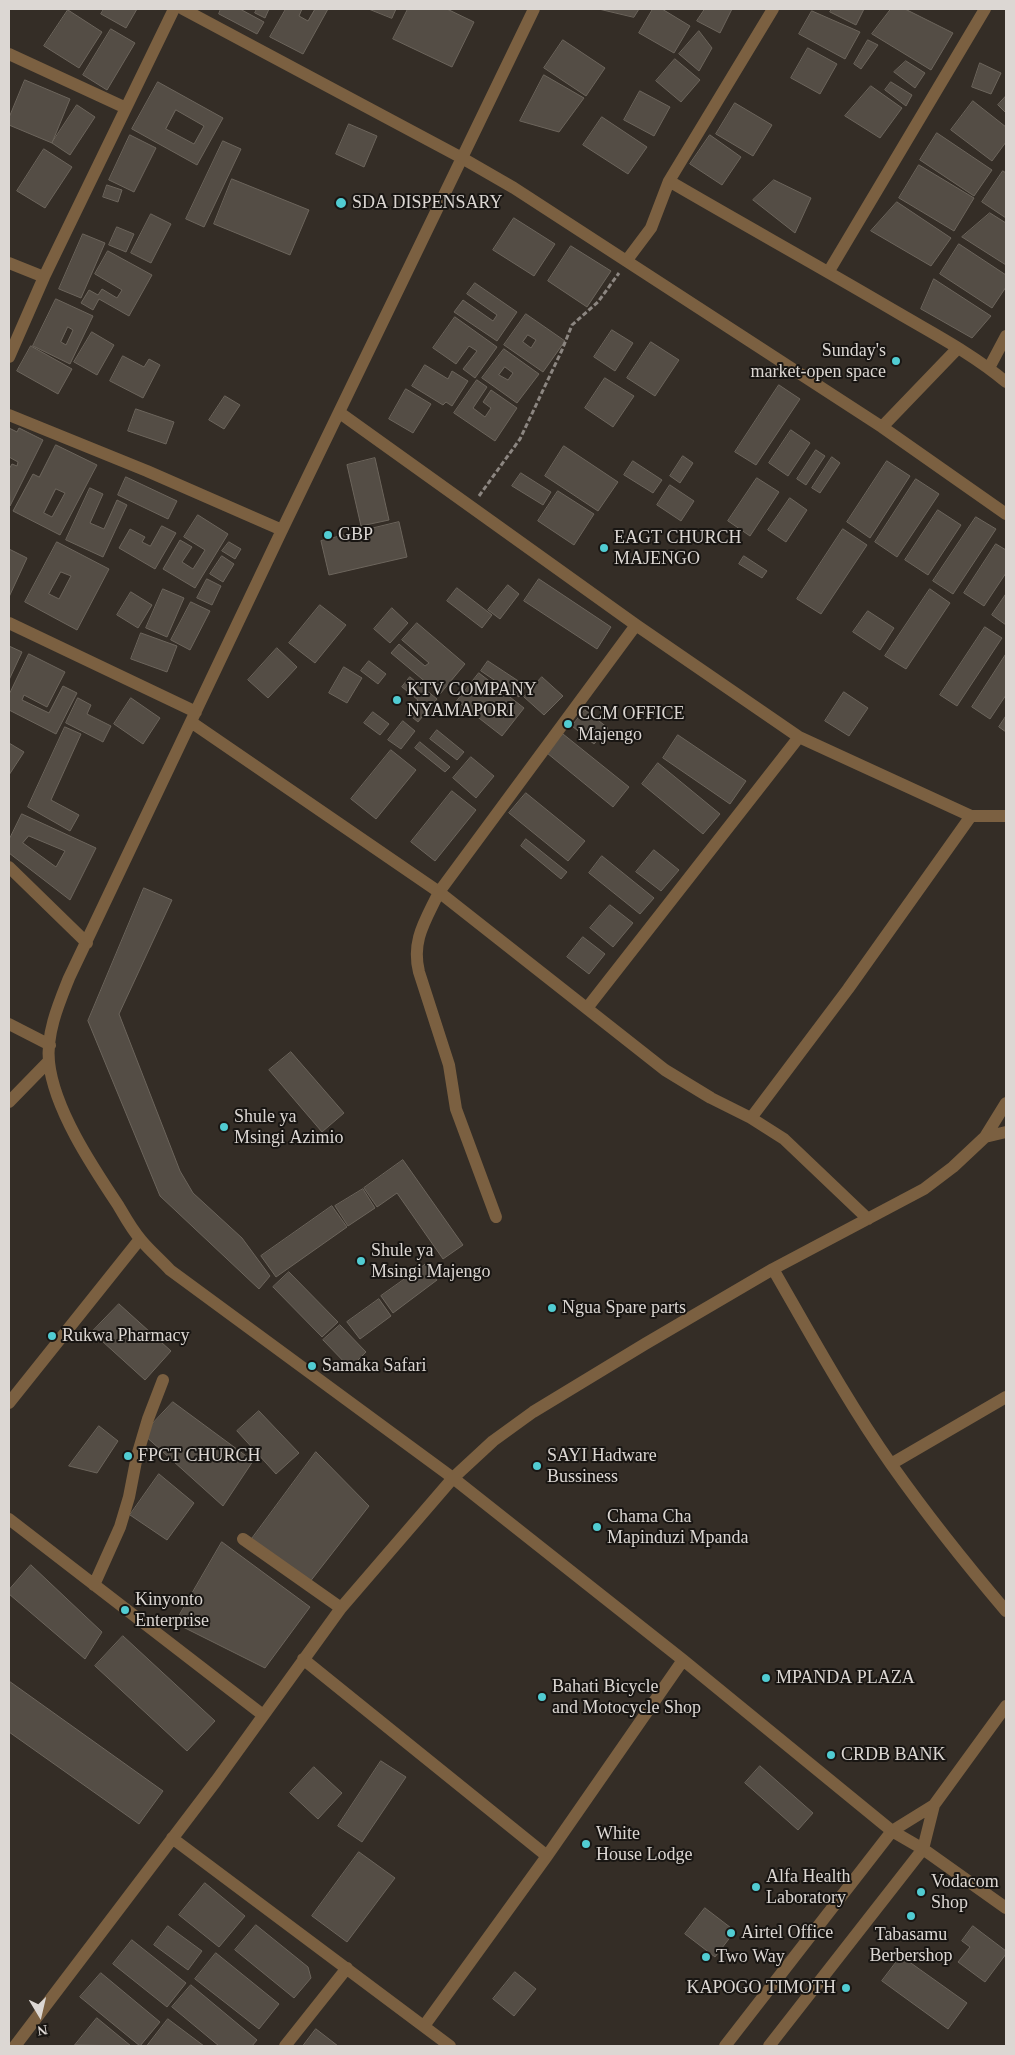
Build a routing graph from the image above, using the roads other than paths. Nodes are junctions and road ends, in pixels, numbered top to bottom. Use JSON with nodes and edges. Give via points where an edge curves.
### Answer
{"nodes":[{"id":1,"x":174,"y":9,"type":"edge"},
{"id":2,"x":182,"y":9,"type":"edge"},
{"id":3,"x":534,"y":9,"type":"edge"},
{"id":4,"x":773,"y":9,"type":"edge"},
{"id":5,"x":985,"y":9,"type":"edge"},
{"id":6,"x":9,"y":54,"type":"edge"},
{"id":7,"x":126,"y":108,"type":"junction"},
{"id":8,"x":462,"y":158,"type":"junction"},
{"id":9,"x":669,"y":181,"type":"junction"},
{"id":10,"x":627,"y":260,"type":"junction"},
{"id":11,"x":9,"y":263,"type":"edge"},
{"id":12,"x":828,"y":271,"type":"junction"},
{"id":13,"x":44,"y":278,"type":"junction"},
{"id":14,"x":1006,"y":336,"type":"edge"},
{"id":15,"x":958,"y":348,"type":"junction"},
{"id":16,"x":9,"y":356,"type":"edge"},
{"id":17,"x":989,"y":368,"type":"junction"},
{"id":18,"x":1006,"y":382,"type":"edge"},
{"id":19,"x":340,"y":413,"type":"junction"},
{"id":20,"x":9,"y":415,"type":"edge"},
{"id":21,"x":882,"y":427,"type":"junction"},
{"id":22,"x":1006,"y":514,"type":"edge"},
{"id":23,"x":282,"y":530,"type":"junction"},
{"id":24,"x":9,"y":623,"type":"edge"},
{"id":25,"x":636,"y":625,"type":"junction"},
{"id":26,"x":193,"y":717,"type":"junction"},
{"id":27,"x":799,"y":737,"type":"junction"},
{"id":28,"x":971,"y":816,"type":"junction"},
{"id":29,"x":1006,"y":816,"type":"edge"},
{"id":30,"x":10,"y":871,"type":"edge"},
{"id":31,"x":439,"y":892,"type":"junction"},
{"id":32,"x":86,"y":943,"type":"junction"},
{"id":33,"x":588,"y":1008,"type":"junction"},
{"id":34,"x":9,"y":1024,"type":"edge"},
{"id":35,"x":50,"y":1045,"type":"junction"},
{"id":36,"x":49,"y":1061,"type":"junction"},
{"id":37,"x":9,"y":1102,"type":"edge"},
{"id":38,"x":1006,"y":1104,"type":"edge"},
{"id":39,"x":751,"y":1118,"type":"junction"},
{"id":40,"x":1006,"y":1132,"type":"edge"},
{"id":41,"x":985,"y":1137,"type":"junction"},
{"id":42,"x":496,"y":1217,"type":"dead end"},
{"id":43,"x":868,"y":1219,"type":"junction"},
{"id":44,"x":140,"y":1239,"type":"junction"},
{"id":45,"x":773,"y":1269,"type":"junction"},
{"id":46,"x":163,"y":1380,"type":"dead end"},
{"id":47,"x":1006,"y":1397,"type":"edge"},
{"id":48,"x":9,"y":1403,"type":"edge"},
{"id":49,"x":891,"y":1464,"type":"junction"},
{"id":50,"x":453,"y":1478,"type":"junction"},
{"id":51,"x":9,"y":1519,"type":"edge"},
{"id":52,"x":243,"y":1539,"type":"dead end"},
{"id":53,"x":94,"y":1585,"type":"junction"},
{"id":54,"x":341,"y":1608,"type":"junction"},
{"id":55,"x":1006,"y":1611,"type":"edge"},
{"id":56,"x":303,"y":1659,"type":"junction"},
{"id":57,"x":683,"y":1660,"type":"junction"},
{"id":58,"x":1006,"y":1706,"type":"edge"},
{"id":59,"x":263,"y":1715,"type":"junction"},
{"id":60,"x":934,"y":1805,"type":"junction"},
{"id":61,"x":892,"y":1831,"type":"junction"},
{"id":62,"x":172,"y":1838,"type":"junction"},
{"id":63,"x":923,"y":1848,"type":"junction"},
{"id":64,"x":547,"y":1856,"type":"junction"},
{"id":65,"x":1006,"y":1908,"type":"edge"},
{"id":66,"x":346,"y":1968,"type":"junction"},
{"id":67,"x":424,"y":2026,"type":"junction"},
{"id":68,"x":15,"y":2046,"type":"edge"},
{"id":69,"x":285,"y":2046,"type":"edge"},
{"id":70,"x":450,"y":2046,"type":"edge"},
{"id":71,"x":725,"y":2046,"type":"edge"},
{"id":72,"x":769,"y":2046,"type":"edge"}],
"edges":[{"from":1,"to":7,"type":"street"},
{"from":2,"to":8,"type":"street"},
{"from":3,"to":8,"type":"street"},
{"from":4,"to":9,"type":"street"},
{"from":5,"to":12,"type":"street"},
{"from":6,"to":7,"type":"street"},
{"from":7,"to":13,"type":"street"},
{"from":8,"to":10,"type":"street"},
{"from":8,"to":19,"type":"street"},
{"from":9,"to":10,"type":"street","via":[[651,228]]},
{"from":9,"to":12,"type":"street"},
{"from":10,"to":21,"type":"street"},
{"from":11,"to":13,"type":"street"},
{"from":12,"to":15,"type":"street"},
{"from":13,"to":16,"type":"street"},
{"from":14,"to":17,"type":"street"},
{"from":15,"to":17,"type":"street"},
{"from":15,"to":21,"type":"street"},
{"from":17,"to":18,"type":"street"},
{"from":19,"to":23,"type":"street"},
{"from":19,"to":25,"type":"street"},
{"from":20,"to":23,"type":"street"},
{"from":21,"to":22,"type":"street"},
{"from":23,"to":26,"type":"street"},
{"from":24,"to":26,"type":"street"},
{"from":25,"to":27,"type":"street"},
{"from":25,"to":31,"type":"street"},
{"from":26,"to":31,"type":"street"},
{"from":26,"to":32,"type":"street"},
{"from":27,"to":28,"type":"street"},
{"from":27,"to":33,"type":"street"},
{"from":28,"to":29,"type":"street"},
{"from":28,"to":39,"type":"street"},
{"from":30,"to":32,"type":"street"},
{"from":31,"to":33,"type":"street"},
{"from":31,"to":42,"type":"street","via":[[420,933],[415,957],[449,1065],[456,1109]]},
{"from":32,"to":35,"type":"street","via":[[56,1010]]},
{"from":33,"to":39,"type":"street","via":[[665,1070]]},
{"from":34,"to":35,"type":"street"},
{"from":35,"to":36,"type":"street"},
{"from":36,"to":37,"type":"street"},
{"from":36,"to":44,"type":"street","via":[[55,1093],[67,1119]]},
{"from":38,"to":41,"type":"street"},
{"from":39,"to":43,"type":"street","via":[[784,1139]]},
{"from":40,"to":41,"type":"street"},
{"from":41,"to":43,"type":"street","via":[[924,1188]]},
{"from":43,"to":45,"type":"street"},
{"from":44,"to":48,"type":"street"},
{"from":44,"to":50,"type":"street","via":[[170,1270]]},
{"from":45,"to":49,"type":"street"},
{"from":45,"to":50,"type":"street","via":[[533,1412]]},
{"from":46,"to":53,"type":"street","via":[[137,1456],[120,1527]]},
{"from":47,"to":49,"type":"street"},
{"from":49,"to":55,"type":"street"},
{"from":50,"to":54,"type":"street"},
{"from":50,"to":57,"type":"street"},
{"from":51,"to":53,"type":"street"},
{"from":52,"to":54,"type":"street"},
{"from":53,"to":59,"type":"street"},
{"from":54,"to":56,"type":"street"},
{"from":56,"to":59,"type":"street"},
{"from":56,"to":64,"type":"street"},
{"from":57,"to":61,"type":"street"},
{"from":57,"to":64,"type":"street"},
{"from":58,"to":60,"type":"street"},
{"from":59,"to":62,"type":"street"},
{"from":60,"to":61,"type":"street"},
{"from":60,"to":63,"type":"street"},
{"from":61,"to":63,"type":"street"},
{"from":61,"to":71,"type":"street"},
{"from":62,"to":66,"type":"street"},
{"from":62,"to":68,"type":"street"},
{"from":63,"to":65,"type":"street"},
{"from":63,"to":72,"type":"street"},
{"from":64,"to":67,"type":"street"},
{"from":66,"to":67,"type":"street"},
{"from":66,"to":69,"type":"street"},
{"from":67,"to":70,"type":"street"}]}
